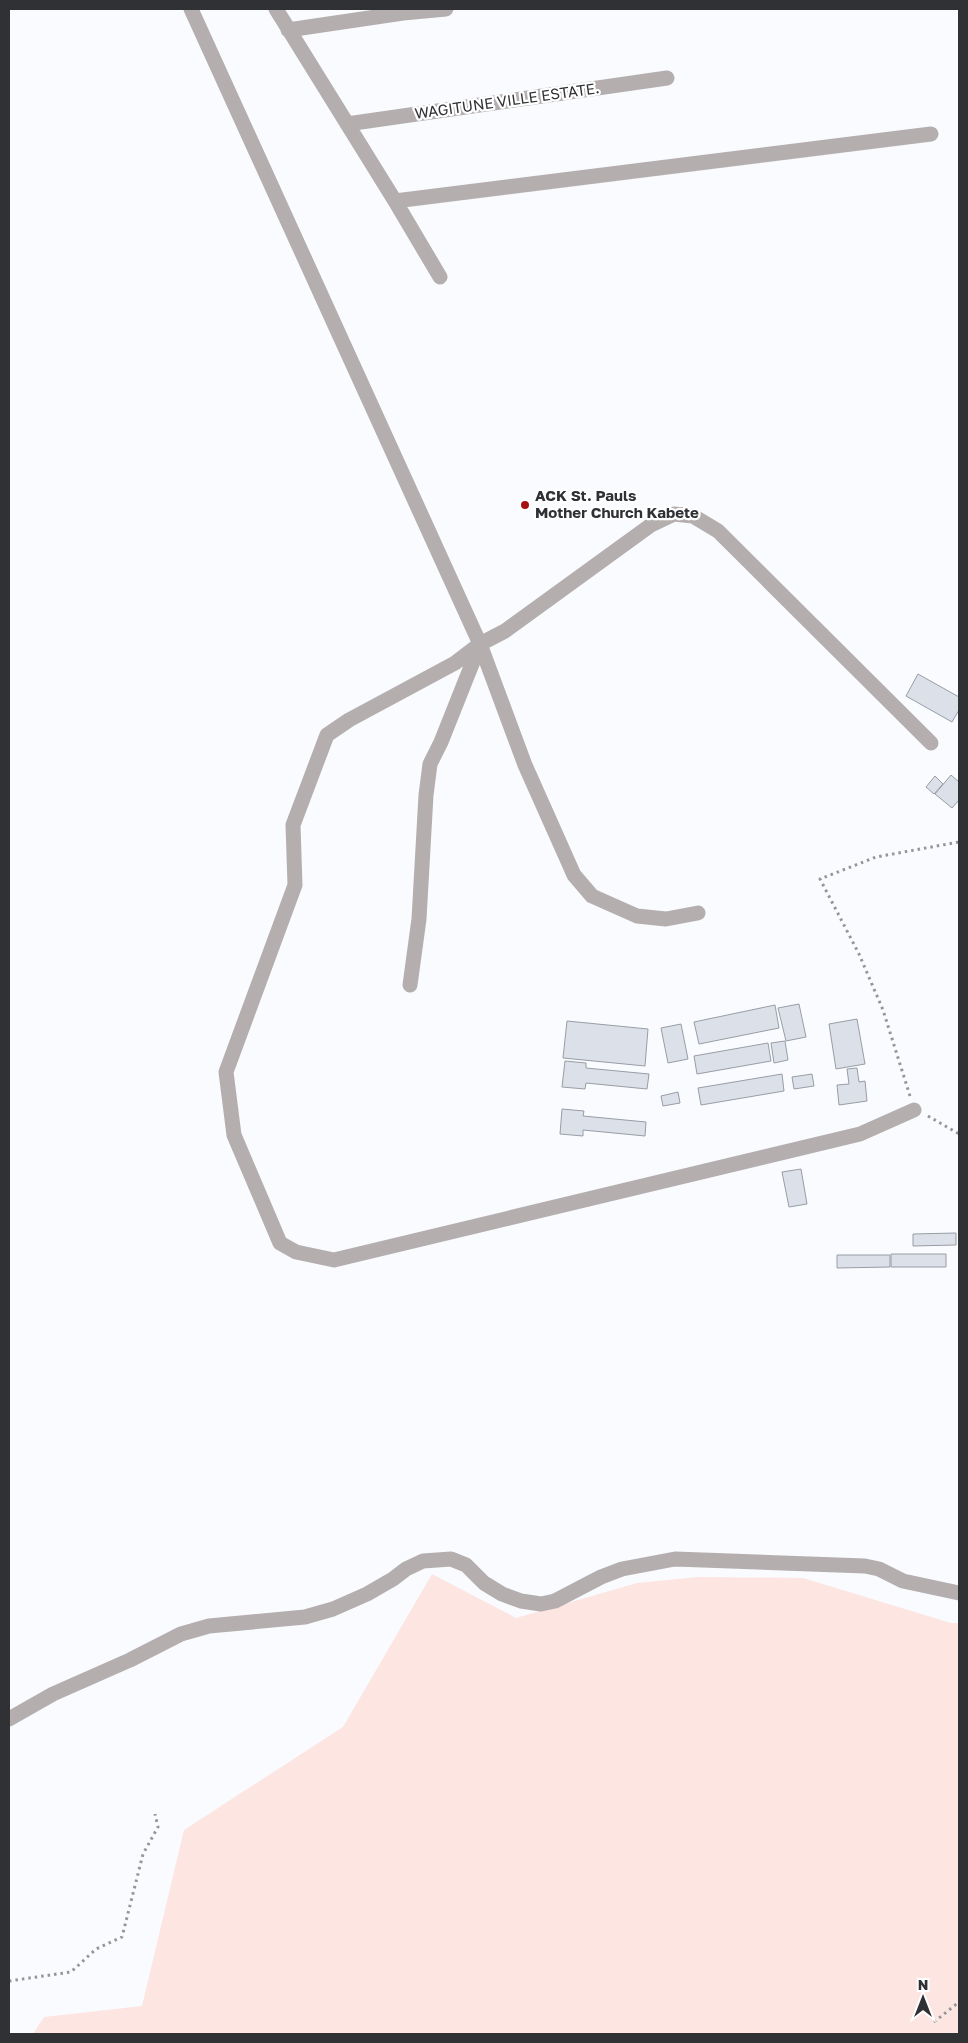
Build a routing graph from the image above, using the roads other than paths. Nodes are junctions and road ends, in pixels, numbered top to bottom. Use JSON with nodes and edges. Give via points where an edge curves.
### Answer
{"nodes":[{"id":1,"x":192,"y":9,"type":"edge"},
{"id":2,"x":276,"y":9,"type":"edge"},
{"id":3,"x":446,"y":9,"type":"edge"},
{"id":4,"x":288,"y":30,"type":"junction"},
{"id":5,"x":666,"y":78,"type":"dead end"},
{"id":6,"x":347,"y":124,"type":"junction"},
{"id":7,"x":931,"y":134,"type":"dead end"},
{"id":8,"x":395,"y":201,"type":"junction"},
{"id":9,"x":440,"y":277,"type":"dead end"},
{"id":10,"x":480,"y":644,"type":"junction"},
{"id":11,"x":931,"y":743,"type":"dead end"},
{"id":12,"x":698,"y":913,"type":"dead end"},
{"id":13,"x":410,"y":985,"type":"dead end"},
{"id":14,"x":914,"y":1110,"type":"road end"},
{"id":15,"x":959,"y":1593,"type":"edge"},
{"id":16,"x":9,"y":1719,"type":"edge"}],
"edges":[{"from":1,"to":10,"type":"street"},
{"from":2,"to":4,"type":"street"},
{"from":3,"to":4,"type":"street"},
{"from":4,"to":6,"type":"street"},
{"from":5,"to":6,"type":"street","name":"WAGITUNE VILLE ESTATE."},
{"from":6,"to":8,"type":"street"},
{"from":7,"to":8,"type":"street"},
{"from":8,"to":9,"type":"street"},
{"from":10,"to":11,"type":"street","via":[[505,631],[651,525],[674,514],[693,516],[718,531]]},
{"from":10,"to":12,"type":"street","via":[[525,765],[574,875],[592,896],[637,916],[666,919]]},
{"from":10,"to":13,"type":"street","via":[[430,764],[419,919]]},
{"from":10,"to":14,"type":"street","via":[[455,663],[327,735],[293,825],[295,885],[226,1072],[234,1135],[280,1243],[296,1252],[334,1260],[860,1134]]},
{"from":15,"to":16,"type":"street","via":[[903,1581],[865,1566],[676,1559],[622,1569],[555,1601],[532,1603],[492,1588],[466,1565],[451,1558],[437,1558],[406,1569],[367,1594],[333,1609],[304,1617],[209,1626],[181,1634],[53,1694]]}]}
